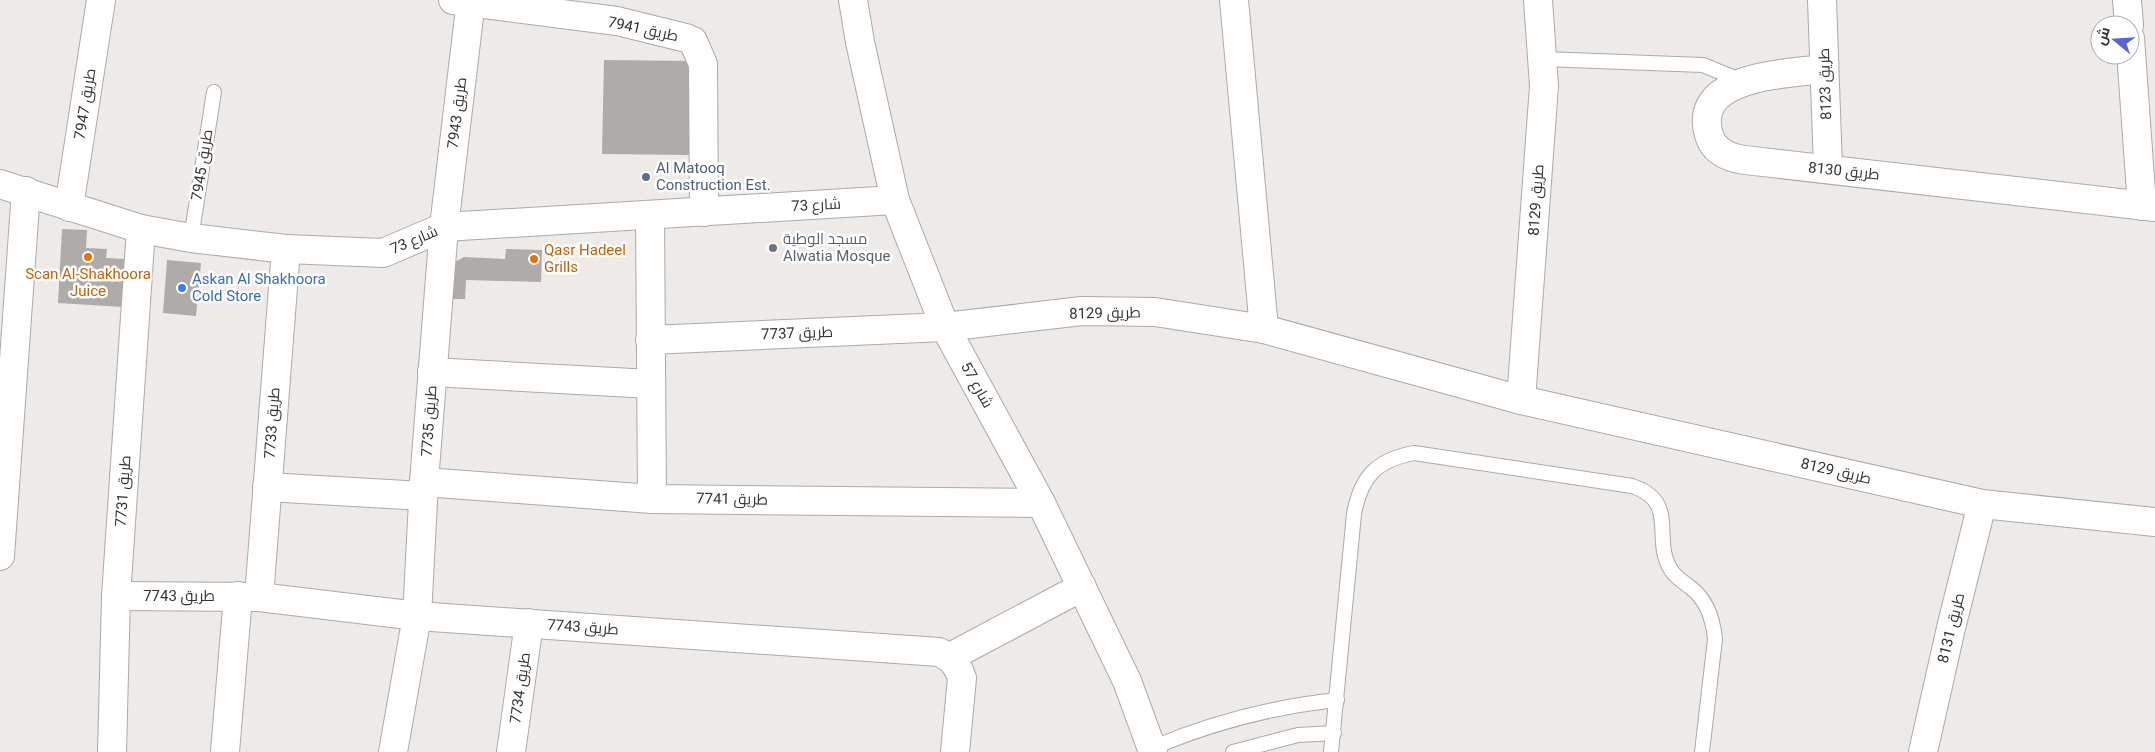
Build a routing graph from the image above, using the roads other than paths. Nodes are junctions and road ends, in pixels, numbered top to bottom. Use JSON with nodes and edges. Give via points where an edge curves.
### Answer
{"nodes":[{"id":1,"x":101,"y":0,"type":"edge"},
{"id":2,"x":853,"y":0,"type":"edge"},
{"id":3,"x":1234,"y":0,"type":"edge"},
{"id":4,"x":1538,"y":0,"type":"edge"},
{"id":5,"x":1822,"y":0,"type":"edge"},
{"id":6,"x":2127,"y":0,"type":"edge"},
{"id":7,"x":464,"y":1,"type":"edge"},
{"id":8,"x":2128,"y":15,"type":"edge"},
{"id":9,"x":1543,"y":59,"type":"junction"},
{"id":10,"x":2135,"y":65,"type":"edge"},
{"id":11,"x":1824,"y":69,"type":"junction"},
{"id":12,"x":1742,"y":81,"type":"junction"},
{"id":13,"x":214,"y":92,"type":"dead end"},
{"id":14,"x":2146,"y":128,"type":"edge"},
{"id":15,"x":1828,"y":168,"type":"junction"},
{"id":16,"x":0,"y":184,"type":"edge"},
{"id":17,"x":26,"y":191,"type":"junction"},
{"id":18,"x":896,"y":200,"type":"junction"},
{"id":19,"x":2148,"y":206,"type":"edge"},
{"id":20,"x":68,"y":207,"type":"junction"},
{"id":21,"x":704,"y":212,"type":"junction"},
{"id":22,"x":650,"y":214,"type":"junction"},
{"id":23,"x":444,"y":227,"type":"junction"},
{"id":24,"x":141,"y":229,"type":"junction"},
{"id":25,"x":191,"y":238,"type":"junction"},
{"id":26,"x":286,"y":249,"type":"junction"},
{"id":27,"x":945,"y":327,"type":"junction"},
{"id":28,"x":1264,"y":329,"type":"junction"},
{"id":29,"x":650,"y":340,"type":"junction"},
{"id":30,"x":432,"y":372,"type":"junction"},
{"id":31,"x":651,"y":384,"type":"junction"},
{"id":32,"x":1520,"y":400,"type":"junction"},
{"id":33,"x":267,"y":487,"type":"junction"},
{"id":34,"x":423,"y":489,"type":"junction"},
{"id":35,"x":652,"y":499,"type":"junction"},
{"id":36,"x":1041,"y":503,"type":"junction"},
{"id":37,"x":1982,"y":504,"type":"junction"},
{"id":38,"x":2155,"y":522,"type":"edge"},
{"id":39,"x":0,"y":556,"type":"edge"},
{"id":40,"x":1082,"y":587,"type":"junction"},
{"id":41,"x":116,"y":596,"type":"junction"},
{"id":42,"x":248,"y":596,"type":"junction"},
{"id":43,"x":417,"y":616,"type":"junction"},
{"id":44,"x":528,"y":623,"type":"junction"},
{"id":45,"x":950,"y":657,"type":"junction"},
{"id":46,"x":1337,"y":700,"type":"junction"},
{"id":47,"x":1334,"y":733,"type":"junction"},
{"id":48,"x":1152,"y":750,"type":"edge"},
{"id":49,"x":112,"y":752,"type":"edge"},
{"id":50,"x":224,"y":752,"type":"edge"},
{"id":51,"x":393,"y":752,"type":"edge"},
{"id":52,"x":511,"y":752,"type":"edge"},
{"id":53,"x":955,"y":752,"type":"edge"},
{"id":54,"x":1233,"y":752,"type":"edge"},
{"id":55,"x":1332,"y":752,"type":"edge"},
{"id":56,"x":1702,"y":752,"type":"edge"},
{"id":57,"x":1923,"y":752,"type":"edge"}],
"edges":[{"from":1,"to":20,"type":"street","name":"طريق 7947"},
{"from":2,"to":18,"type":"street","name":"شارع 57"},
{"from":3,"to":28,"type":"street"},
{"from":4,"to":9,"type":"street","name":"طريق 8129"},
{"from":5,"to":11,"type":"street","name":"طريق 8123"},
{"from":6,"to":8,"type":"street"},
{"from":7,"to":21,"type":"street","name":"طريق 7941","via":[[617,22],[693,41],[703,64]]},
{"from":7,"to":23,"type":"street","name":"طريق 7943"},
{"from":9,"to":12,"type":"lane","via":[[1703,65]]},
{"from":9,"to":32,"type":"street","name":"طريق 8129","via":[[1542,113]]},
{"from":10,"to":14,"type":"street","name":"طريق 8130"},
{"from":11,"to":12,"type":"street","name":"طريق 8130"},
{"from":11,"to":15,"type":"street","name":"طريق 8123"},
{"from":12,"to":15,"type":"street","name":"طريق 8130","via":[[1717,95],[1709,108],[1708,130],[1718,150],[1730,158]]},
{"from":13,"to":25,"type":"lane","name":"طريق 7945"},
{"from":14,"to":19,"type":"street","name":"طريق 8130"},
{"from":15,"to":19,"type":"street","name":"طريق 8130"},
{"from":16,"to":17,"type":"street","name":"شارع 73"},
{"from":17,"to":20,"type":"street","name":"شارع 73"},
{"from":17,"to":39,"type":"street"},
{"from":18,"to":21,"type":"street","name":"شارع 73"},
{"from":18,"to":27,"type":"street","name":"شارع 57"},
{"from":20,"to":24,"type":"street","name":"شارع 73"},
{"from":21,"to":22,"type":"street","name":"شارع 73"},
{"from":22,"to":23,"type":"street","name":"شارع 73"},
{"from":22,"to":29,"type":"street"},
{"from":23,"to":26,"type":"street","name":"شارع 73","via":[[383,253]]},
{"from":23,"to":30,"type":"street","name":"طريق 7735"},
{"from":24,"to":25,"type":"street","name":"شارع 73"},
{"from":24,"to":41,"type":"street","name":"طريق 7731"},
{"from":25,"to":26,"type":"street","name":"شارع 73"},
{"from":26,"to":33,"type":"street","name":"طريق 7733"},
{"from":27,"to":28,"type":"street","name":"طريق 8129","via":[[1082,311],[1155,312]]},
{"from":27,"to":29,"type":"street","name":"طريق 7737"},
{"from":27,"to":36,"type":"street","name":"شارع 57"},
{"from":28,"to":32,"type":"street","name":"طريق 8129"},
{"from":29,"to":31,"type":"street"},
{"from":30,"to":31,"type":"street"},
{"from":30,"to":34,"type":"street","name":"طريق 7735"},
{"from":31,"to":35,"type":"street"},
{"from":32,"to":37,"type":"street","name":"طريق 8129"},
{"from":33,"to":34,"type":"street","name":"طريق 7741"},
{"from":33,"to":42,"type":"street","name":"طريق 7733"},
{"from":34,"to":35,"type":"street","name":"طريق 7741"},
{"from":34,"to":43,"type":"street","name":"طريق 7735"},
{"from":35,"to":36,"type":"street","name":"طريق 7741"},
{"from":36,"to":40,"type":"street","name":"شارع 57"},
{"from":37,"to":38,"type":"street","name":"طريق 8129"},
{"from":37,"to":57,"type":"street","name":"طريق 8131"},
{"from":40,"to":45,"type":"street"},
{"from":40,"to":48,"type":"street","name":"شارع 57","via":[[1127,681]]},
{"from":41,"to":42,"type":"street","name":"طريق 7743"},
{"from":41,"to":49,"type":"street","name":"طريق 7731"},
{"from":42,"to":43,"type":"street","name":"طريق 7743"},
{"from":42,"to":50,"type":"street","name":"طريق 7733"},
{"from":43,"to":44,"type":"street","name":"طريق 7743"},
{"from":43,"to":51,"type":"street","name":"طريق 7735"},
{"from":44,"to":45,"type":"street","name":"طريق 7743","via":[[927,651]]},
{"from":44,"to":52,"type":"street","name":"طريق 7734"},
{"from":45,"to":53,"type":"street","via":[[962,678]]},
{"from":46,"to":47,"type":"lane"},
{"from":46,"to":48,"type":"lane","via":[[1261,711],[1187,733]]},
{"from":46,"to":56,"type":"lane","via":[[1357,496],[1366,479],[1379,466],[1396,457],[1414,453],[1632,486],[1652,497],[1660,507],[1665,556],[1671,570],[1702,599],[1713,624],[1715,639]]},
{"from":47,"to":54,"type":"lane","via":[[1298,735]]},
{"from":47,"to":55,"type":"lane"}]}
